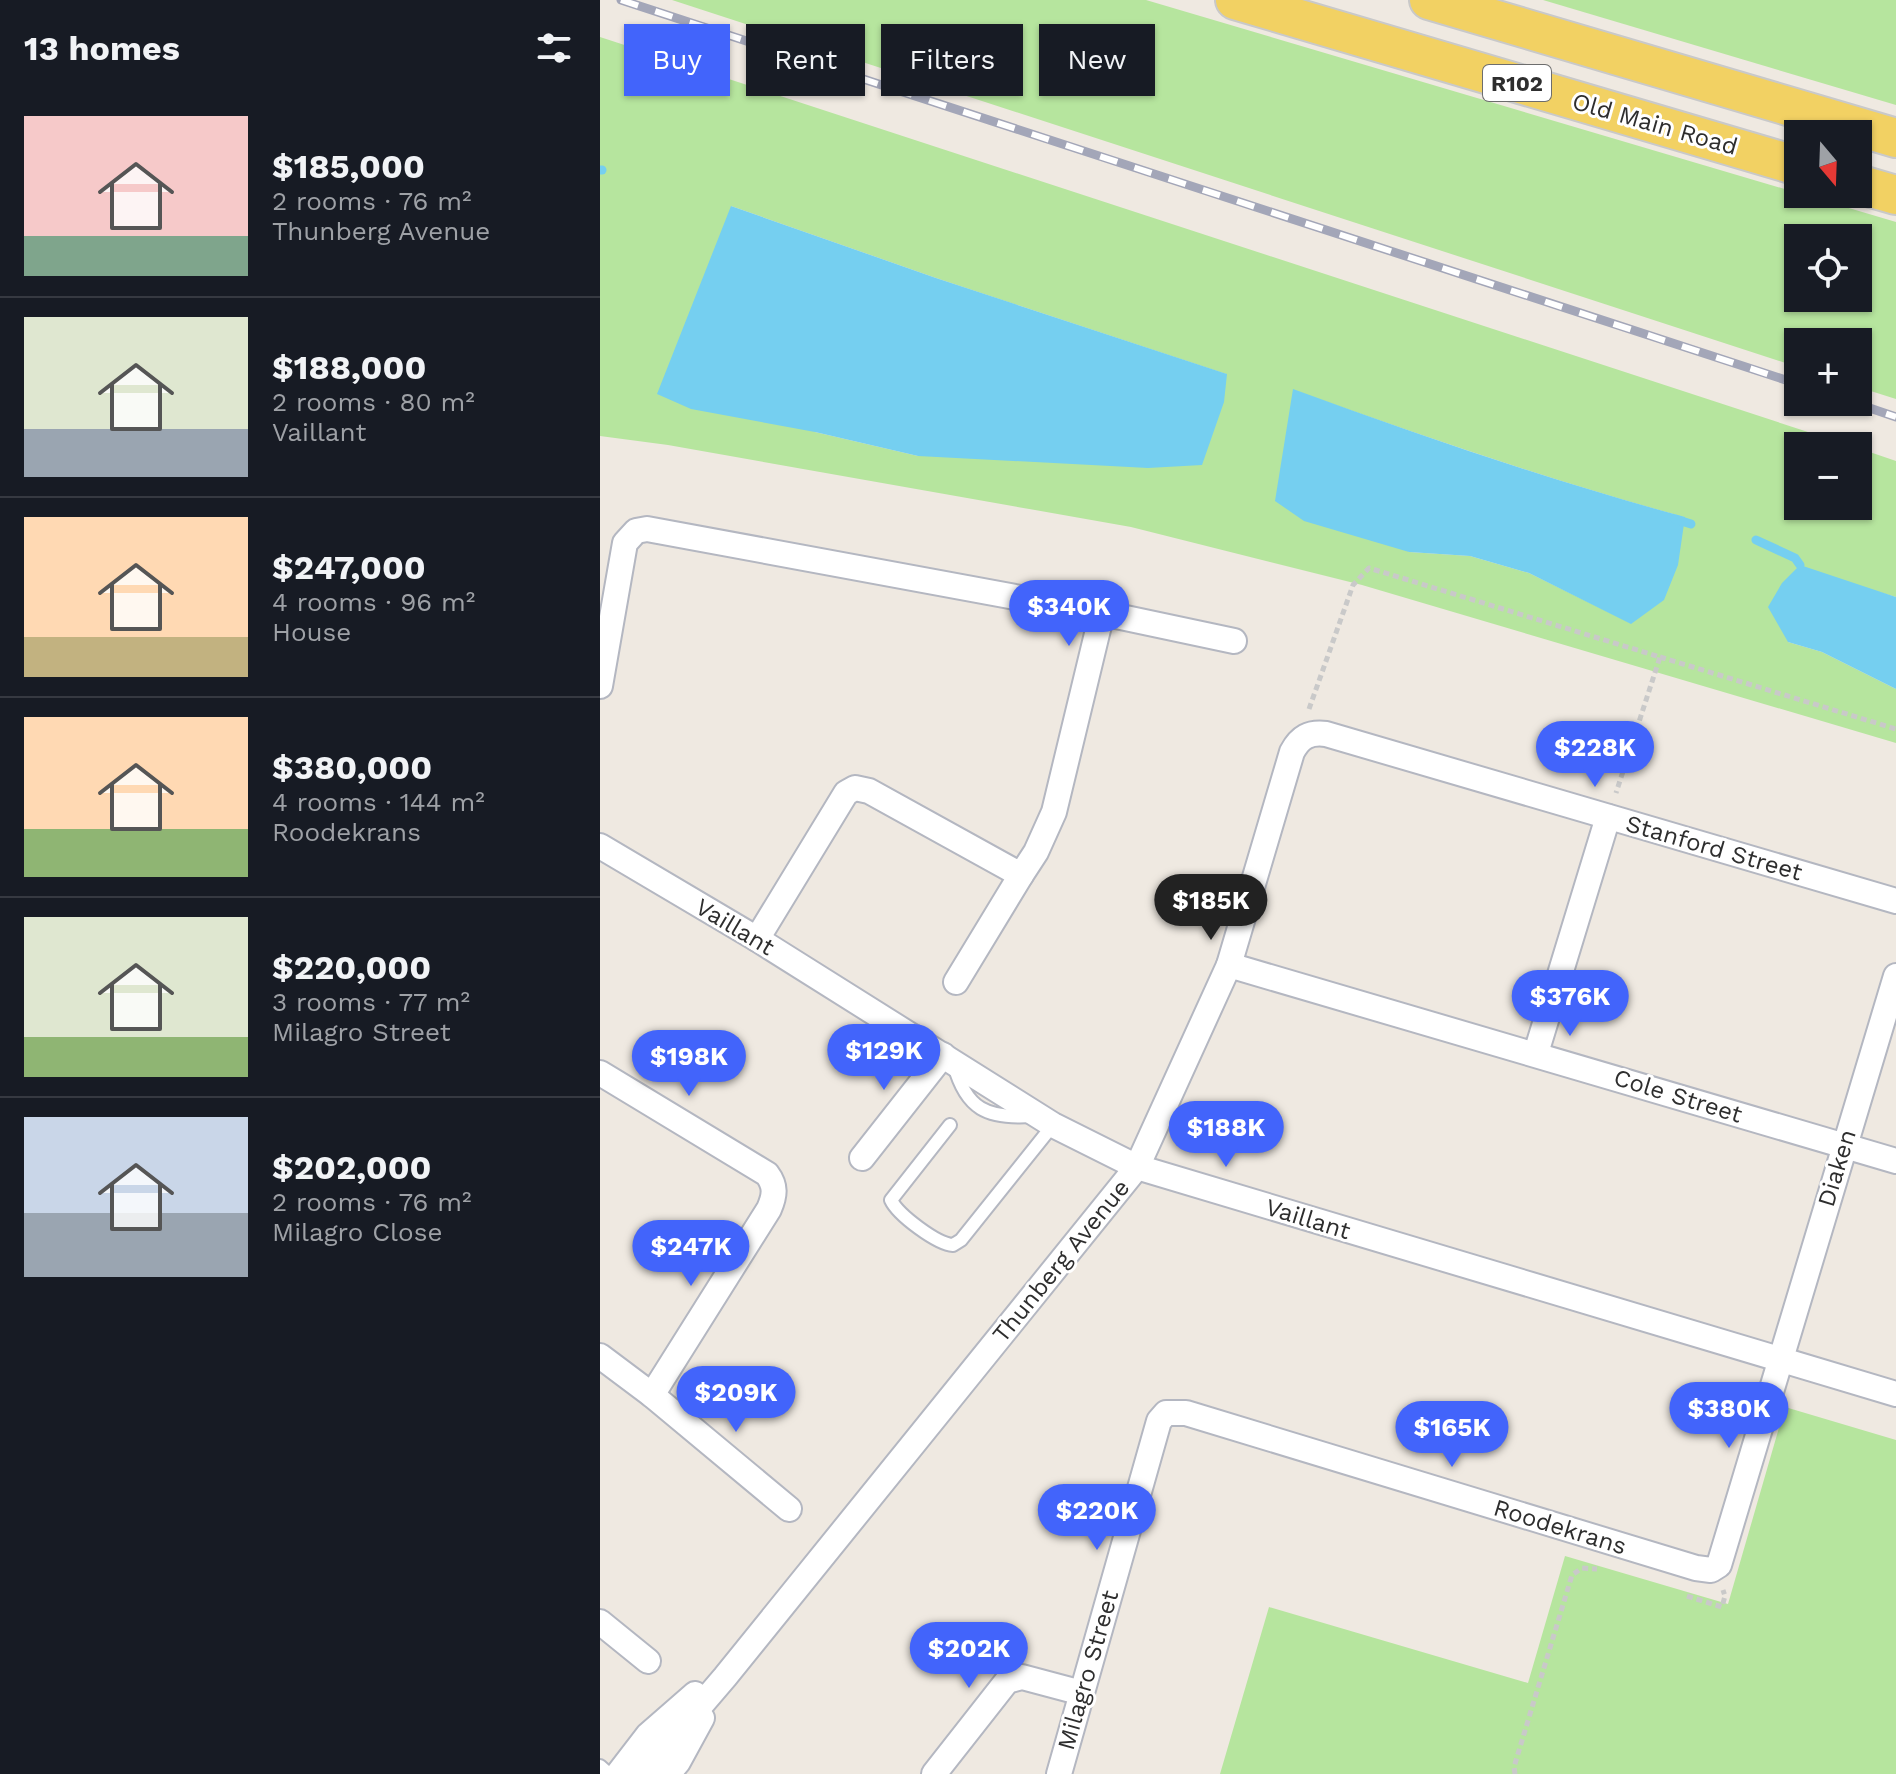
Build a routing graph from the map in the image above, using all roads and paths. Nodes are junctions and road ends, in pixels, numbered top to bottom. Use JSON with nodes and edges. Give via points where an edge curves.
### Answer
{"nodes":[{"id":1,"x":1235,"y":0,"type":"edge"},
{"id":2,"x":1429,"y":0,"type":"edge"},
{"id":3,"x":1896,"y":138,"type":"edge"},
{"id":4,"x":1784,"y":162,"type":"edge"},
{"id":5,"x":1872,"y":188,"type":"edge"},
{"id":6,"x":1896,"y":195,"type":"edge"},
{"id":7,"x":1102,"y":613,"type":"junction"},
{"id":8,"x":1234,"y":641,"type":"dead end"},
{"id":9,"x":1660,"y":657,"type":"junction"},
{"id":10,"x":600,"y":686,"type":"edge"},
{"id":11,"x":1896,"y":729,"type":"edge"},
{"id":12,"x":1300,"y":741,"type":"junction"},
{"id":13,"x":1608,"y":817,"type":"junction"},
{"id":14,"x":600,"y":846,"type":"edge"},
{"id":15,"x":1021,"y":875,"type":"junction"},
{"id":16,"x":1896,"y":901,"type":"edge"},
{"id":17,"x":757,"y":939,"type":"junction"},
{"id":18,"x":1229,"y":965,"type":"junction"},
{"id":19,"x":1896,"y":976,"type":"edge"},
{"id":20,"x":956,"y":982,"type":"dead end"},
{"id":21,"x":1536,"y":1053,"type":"junction"},
{"id":22,"x":948,"y":1058,"type":"junction"},
{"id":23,"x":600,"y":1073,"type":"edge"},
{"id":24,"x":1046,"y":1120,"type":"junction"},
{"id":25,"x":950,"y":1125,"type":"dead end"},
{"id":26,"x":1844,"y":1146,"type":"junction"},
{"id":27,"x":862,"y":1158,"type":"dead end"},
{"id":28,"x":1896,"y":1161,"type":"edge"},
{"id":29,"x":1137,"y":1167,"type":"junction"},
{"id":30,"x":600,"y":1356,"type":"edge"},
{"id":31,"x":1780,"y":1360,"type":"junction"},
{"id":32,"x":1896,"y":1394,"type":"edge"},
{"id":33,"x":652,"y":1395,"type":"junction"},
{"id":34,"x":1196,"y":1416,"type":"joint"},
{"id":35,"x":789,"y":1509,"type":"dead end"},
{"id":36,"x":1716,"y":1568,"type":"junction"},
{"id":37,"x":1608,"y":1572,"type":"dead end"},
{"id":38,"x":1679,"y":1594,"type":"dead end"},
{"id":39,"x":600,"y":1622,"type":"edge"},
{"id":40,"x":648,"y":1661,"type":"dead end"},
{"id":41,"x":725,"y":1677,"type":"junction"},
{"id":42,"x":1082,"y":1693,"type":"junction"},
{"id":43,"x":600,"y":1766,"type":"edge"},
{"id":44,"x":609,"y":1774,"type":"edge"},
{"id":45,"x":618,"y":1774,"type":"edge"},
{"id":46,"x":642,"y":1774,"type":"edge"},
{"id":47,"x":668,"y":1774,"type":"edge"},
{"id":48,"x":934,"y":1774,"type":"edge"},
{"id":49,"x":1059,"y":1774,"type":"edge"},
{"id":50,"x":1515,"y":1774,"type":"edge"}],
"edges":[{"from":1,"to":4,"type":"main road","name":"Old Main Road","number":"R102"},
{"from":2,"to":3,"type":"main road","number":"R102"},
{"from":5,"to":6,"type":"main road"},
{"from":7,"to":8,"type":"street"},
{"from":7,"to":10,"type":"street","via":[[647,529],[636,531],[625,543]]},
{"from":7,"to":15,"type":"street","via":[[1054,812]]},
{"from":9,"to":11,"type":"path"},
{"from":9,"to":12,"type":"path","via":[[1369,568],[1353,585]]},
{"from":9,"to":13,"type":"path"},
{"from":12,"to":13,"type":"street","name":"Stanford Street","via":[[1309,734],[1326,734]]},
{"from":12,"to":18,"type":"street","name":"Thunberg Avenue"},
{"from":13,"to":16,"type":"street","name":"Stanford Street"},
{"from":13,"to":21,"type":"street"},
{"from":14,"to":17,"type":"street","name":"Vaillant"},
{"from":15,"to":17,"type":"street","via":[[855,788],[846,793]]},
{"from":15,"to":20,"type":"street"},
{"from":17,"to":22,"type":"street","name":"Vaillant"},
{"from":18,"to":21,"type":"street","name":"Cole Street"},
{"from":18,"to":29,"type":"street","name":"Thunberg Avenue"},
{"from":19,"to":26,"type":"street","name":"Diaken"},
{"from":21,"to":26,"type":"street","name":"Cole Street"},
{"from":22,"to":24,"type":"street","name":"Vaillant"},
{"from":22,"to":27,"type":"street"},
{"from":23,"to":33,"type":"street","via":[[767,1174],[775,1191],[769,1209]]},
{"from":24,"to":25,"type":"lane","via":[[953,1245],[938,1241],[891,1200]]},
{"from":24,"to":29,"type":"street","name":"Vaillant"},
{"from":26,"to":28,"type":"street","name":"Cole Street"},
{"from":26,"to":31,"type":"street","name":"Diaken"},
{"from":29,"to":31,"type":"street","name":"Vaillant"},
{"from":29,"to":41,"type":"street","name":"Thunberg Avenue"},
{"from":30,"to":33,"type":"street"},
{"from":31,"to":32,"type":"street","name":"Vaillant"},
{"from":31,"to":36,"type":"street"},
{"from":33,"to":35,"type":"street"},
{"from":34,"to":36,"type":"street","name":"Roodekrans","via":[[1696,1568]]},
{"from":34,"to":42,"type":"street","name":"Milagro Street","via":[[1173,1411],[1159,1421]]},
{"from":36,"to":38,"type":"path","via":[[1725,1596],[1722,1607]]},
{"from":37,"to":50,"type":"path","via":[[1588,1567],[1572,1575]]},
{"from":39,"to":40,"type":"street"},
{"from":41,"to":45,"type":"street","name":"Thunberg Avenue","via":[[682,1702]]},
{"from":41,"to":46,"type":"street","name":"Thunberg Avenue"},
{"from":41,"to":47,"type":"street","name":"Thunberg Avenue"},
{"from":42,"to":48,"type":"street","via":[[1022,1677],[1007,1681]]},
{"from":42,"to":49,"type":"street","name":"Milagro Street"},
{"from":43,"to":44,"type":"lane"}]}
